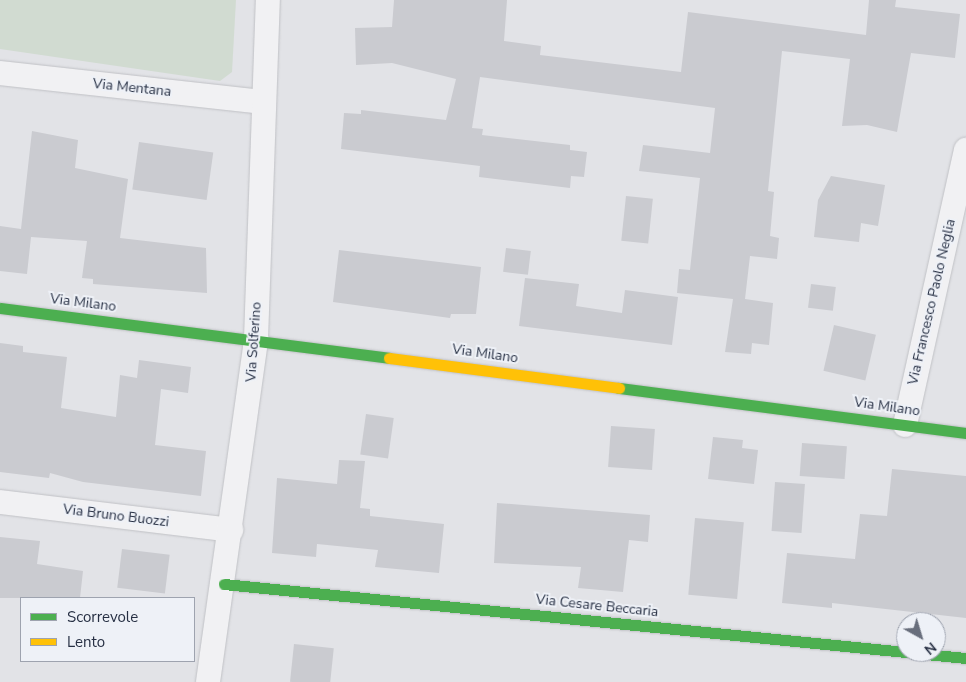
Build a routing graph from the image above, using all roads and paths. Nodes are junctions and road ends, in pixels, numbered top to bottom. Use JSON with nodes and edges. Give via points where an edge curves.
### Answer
{"nodes":[{"id":1,"x":268,"y":0,"type":"edge"},
{"id":2,"x":0,"y":73,"type":"edge"},
{"id":3,"x":263,"y":102,"type":"junction"},
{"id":4,"x":966,"y":150,"type":"edge"},
{"id":5,"x":0,"y":308,"type":"edge"},
{"id":6,"x":256,"y":339,"type":"junction"},
{"id":7,"x":905,"y":425,"type":"junction"},
{"id":8,"x":966,"y":433,"type":"edge"},
{"id":9,"x":0,"y":502,"type":"edge"},
{"id":10,"x":231,"y":530,"type":"junction"},
{"id":11,"x":224,"y":584,"type":"junction"},
{"id":12,"x":966,"y":658,"type":"edge"},
{"id":13,"x":208,"y":682,"type":"edge"}],
"edges":[{"from":1,"to":3,"type":"street","name":"Via Solferino"},
{"from":2,"to":3,"type":"street","name":"Via Mentana"},
{"from":3,"to":6,"type":"street","name":"Via Solferino"},
{"from":4,"to":7,"type":"street","name":"Via Francesco Paolo Neglia"},
{"from":5,"to":6,"type":"street","name":"Via Milano"},
{"from":6,"to":7,"type":"street","name":"Via Milano"},
{"from":6,"to":10,"type":"street","name":"Via Solferino"},
{"from":7,"to":8,"type":"street","name":"Via Milano"},
{"from":9,"to":10,"type":"street","name":"Via Bruno Buozzi"},
{"from":10,"to":11,"type":"street","name":"Via Solferino"},
{"from":11,"to":12,"type":"street","name":"Via Cesare Beccaria"},
{"from":11,"to":13,"type":"street","name":"Via Solferino"}]}
